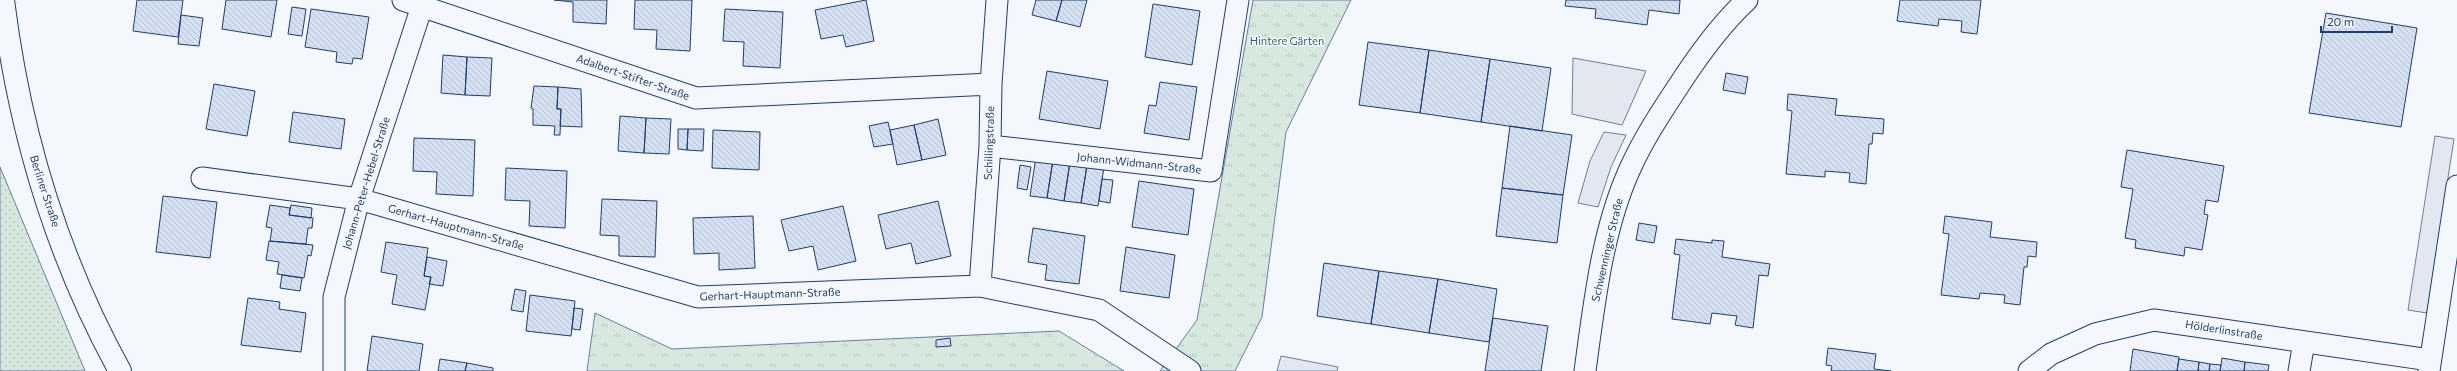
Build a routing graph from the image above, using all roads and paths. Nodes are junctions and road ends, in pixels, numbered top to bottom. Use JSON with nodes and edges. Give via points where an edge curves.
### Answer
{"nodes":[{"id":1,"x":3,"y":0,"type":"edge"},
{"id":2,"x":997,"y":0,"type":"edge"},
{"id":3,"x":1238,"y":0,"type":"edge"},
{"id":4,"x":1748,"y":0,"type":"edge"},
{"id":5,"x":416,"y":2,"type":"edge"},
{"id":6,"x":991,"y":84,"type":"junction"},
{"id":7,"x":990,"y":146,"type":"junction"},
{"id":8,"x":202,"y":178,"type":"dead end"},
{"id":9,"x":2457,"y":186,"type":"edge"},
{"id":10,"x":359,"y":199,"type":"junction"},
{"id":11,"x":980,"y":286,"type":"junction"},
{"id":12,"x":2304,"y":342,"type":"junction"},
{"id":13,"x":2429,"y":365,"type":"edge"},
{"id":14,"x":120,"y":371,"type":"edge"},
{"id":15,"x":334,"y":371,"type":"edge"},
{"id":16,"x":1190,"y":371,"type":"edge"},
{"id":17,"x":1585,"y":371,"type":"edge"},
{"id":18,"x":2029,"y":371,"type":"edge"},
{"id":19,"x":2299,"y":371,"type":"edge"}],
"edges":[{"from":1,"to":14,"type":"main road","name":"Berliner Straße","via":[[9,48],[23,116],[43,188],[69,263],[94,323]]},
{"from":2,"to":6,"type":"street","name":"Schillingstraße"},
{"from":3,"to":7,"type":"street","name":"Johann-Widmann-Straße","via":[[1211,171]]},
{"from":4,"to":17,"type":"street","name":"Schwenninger Straße","via":[[1732,14],[1694,63],[1653,125],[1629,171],[1614,213],[1596,289]]},
{"from":5,"to":6,"type":"street","name":"Adalbert-Stifter-Straße","via":[[696,98]]},
{"from":5,"to":10,"type":"street","name":"Johann-Peter-Hebel-Straße"},
{"from":6,"to":7,"type":"street","name":"Schillingstraße"},
{"from":7,"to":11,"type":"street","name":"Schillingstraße"},
{"from":8,"to":10,"type":"street","name":"Gerhart-Hauptmann-Straße"},
{"from":9,"to":13,"type":"street"},
{"from":10,"to":11,"type":"street","name":"Gerhart-Hauptmann-Straße","via":[[698,297]]},
{"from":10,"to":15,"type":"street","name":"Johann-Peter-Hebel-Straße","via":[[334,297]]},
{"from":11,"to":16,"type":"street","name":"Gerhart-Hauptmann-Straße","via":[[1099,310]]},
{"from":12,"to":13,"type":"street","name":"Hölderlinstraße"},
{"from":12,"to":18,"type":"street","name":"Hölderlinstraße","via":[[2154,320],[2095,334],[2051,354]]},
{"from":12,"to":19,"type":"street"}]}
